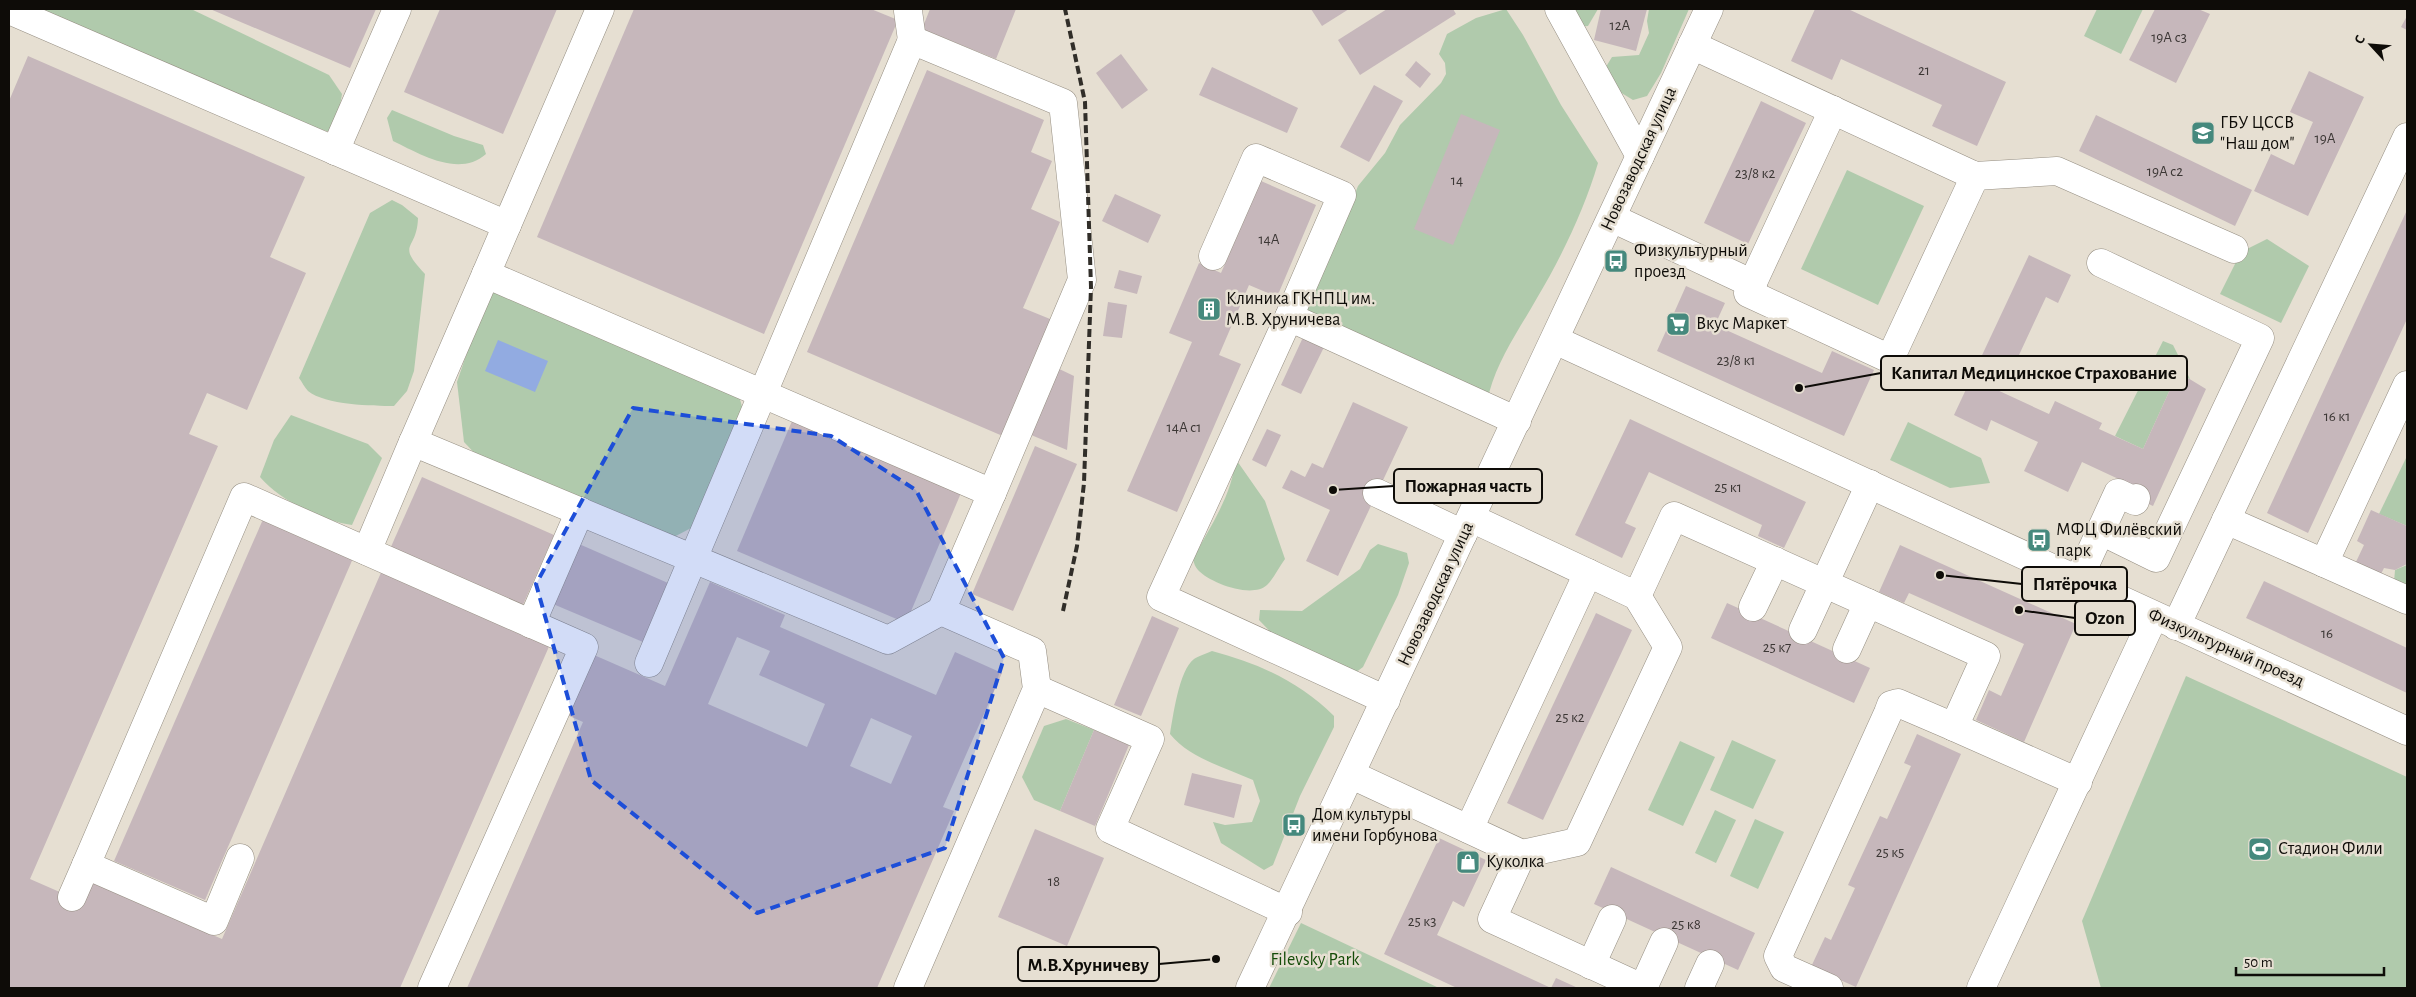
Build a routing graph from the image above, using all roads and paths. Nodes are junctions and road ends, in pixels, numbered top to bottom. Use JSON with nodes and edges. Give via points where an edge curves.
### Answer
{"nodes":[{"id":1,"x":397,"y":9,"type":"edge"},
{"id":2,"x":600,"y":9,"type":"edge"},
{"id":3,"x":907,"y":9,"type":"edge"},
{"id":4,"x":1559,"y":9,"type":"edge"},
{"id":5,"x":1709,"y":9,"type":"edge"},
{"id":6,"x":9,"y":10,"type":"edge"},
{"id":7,"x":912,"y":40,"type":"junction"},
{"id":8,"x":1692,"y":45,"type":"junction"},
{"id":9,"x":1833,"y":110,"type":"junction"},
{"id":10,"x":2407,"y":137,"type":"edge"},
{"id":11,"x":335,"y":150,"type":"junction"},
{"id":12,"x":1640,"y":156,"type":"junction"},
{"id":13,"x":1975,"y":176,"type":"junction"},
{"id":14,"x":1612,"y":218,"type":"junction"},
{"id":15,"x":507,"y":225,"type":"junction"},
{"id":16,"x":2234,"y":249,"type":"dead end"},
{"id":17,"x":1213,"y":256,"type":"dead end"},
{"id":18,"x":2102,"y":263,"type":"dead end"},
{"id":19,"x":486,"y":274,"type":"junction"},
{"id":20,"x":1753,"y":284,"type":"junction"},
{"id":21,"x":1289,"y":317,"type":"junction"},
{"id":22,"x":1555,"y":340,"type":"junction"},
{"id":23,"x":2407,"y":384,"type":"edge"},
{"id":24,"x":763,"y":394,"type":"junction"},
{"id":25,"x":1517,"y":421,"type":"junction"},
{"id":26,"x":413,"y":442,"type":"junction"},
{"id":27,"x":1870,"y":484,"type":"junction"},
{"id":28,"x":992,"y":493,"type":"junction"},
{"id":29,"x":1377,"y":493,"type":"dead end"},
{"id":30,"x":2136,"y":498,"type":"dead end"},
{"id":31,"x":580,"y":511,"type":"junction"},
{"id":32,"x":2226,"y":520,"type":"junction"},
{"id":33,"x":1467,"y":526,"type":"junction"},
{"id":34,"x":2101,"y":531,"type":"junction"},
{"id":35,"x":367,"y":551,"type":"junction"},
{"id":36,"x":693,"y":558,"type":"junction"},
{"id":37,"x":1775,"y":561,"type":"junction"},
{"id":38,"x":2324,"y":563,"type":"junction"},
{"id":39,"x":1588,"y":573,"type":"junction"},
{"id":40,"x":2078,"y":580,"type":"junction"},
{"id":41,"x":1824,"y":583,"type":"junction"},
{"id":42,"x":1637,"y":596,"type":"junction"},
{"id":43,"x":2407,"y":600,"type":"edge"},
{"id":44,"x":1868,"y":603,"type":"junction"},
{"id":45,"x":1754,"y":607,"type":"dead end"},
{"id":46,"x":941,"y":611,"type":"junction"},
{"id":47,"x":2165,"y":621,"type":"junction"},
{"id":48,"x":531,"y":624,"type":"junction"},
{"id":49,"x":1803,"y":630,"type":"dead end"},
{"id":50,"x":1847,"y":649,"type":"dead end"},
{"id":51,"x":649,"y":663,"type":"dead end"},
{"id":52,"x":1037,"y":689,"type":"junction"},
{"id":53,"x":1386,"y":700,"type":"junction"},
{"id":54,"x":1954,"y":727,"type":"junction"},
{"id":55,"x":2407,"y":731,"type":"edge"},
{"id":56,"x":1352,"y":775,"type":"junction"},
{"id":57,"x":2078,"y":782,"type":"junction"},
{"id":58,"x":1469,"y":829,"type":"junction"},
{"id":59,"x":1522,"y":854,"type":"junction"},
{"id":60,"x":240,"y":858,"type":"dead end"},
{"id":61,"x":86,"y":866,"type":"junction"},
{"id":62,"x":72,"y":897,"type":"dead end"},
{"id":63,"x":1288,"y":912,"type":"junction"},
{"id":64,"x":1612,"y":919,"type":"dead end"},
{"id":65,"x":1664,"y":942,"type":"dead end"},
{"id":66,"x":1710,"y":964,"type":"dead end"},
{"id":67,"x":1591,"y":965,"type":"junction"},
{"id":68,"x":432,"y":988,"type":"edge"},
{"id":69,"x":908,"y":988,"type":"edge"},
{"id":70,"x":1250,"y":988,"type":"edge"},
{"id":71,"x":1641,"y":988,"type":"edge"},
{"id":72,"x":1699,"y":988,"type":"edge"},
{"id":73,"x":1829,"y":988,"type":"edge"},
{"id":74,"x":1981,"y":988,"type":"edge"}],
"edges":[{"from":1,"to":11,"type":"street"},
{"from":2,"to":15,"type":"street"},
{"from":3,"to":7,"type":"street"},
{"from":4,"to":12,"type":"street"},
{"from":5,"to":8,"type":"street","name":"Новозаводская улица"},
{"from":6,"to":11,"type":"street"},
{"from":7,"to":24,"type":"street"},
{"from":7,"to":28,"type":"street","via":[[1063,103],[1082,280]]},
{"from":8,"to":9,"type":"street"},
{"from":8,"to":12,"type":"street","name":"Новозаводская улица"},
{"from":9,"to":13,"type":"street"},
{"from":9,"to":20,"type":"street"},
{"from":10,"to":32,"type":"street"},
{"from":11,"to":15,"type":"street"},
{"from":12,"to":14,"type":"street","name":"Новозаводская улица"},
{"from":13,"to":16,"type":"street","via":[[2057,171]]},
{"from":13,"to":20,"type":"street","via":[[1890,359],[1748,294]]},
{"from":14,"to":20,"type":"street"},
{"from":14,"to":22,"type":"street","name":"Новозаводская улица"},
{"from":15,"to":19,"type":"street"},
{"from":17,"to":21,"type":"street","via":[[1256,158],[1342,195]]},
{"from":18,"to":34,"type":"street","via":[[2260,338],[2156,558]]},
{"from":19,"to":24,"type":"street"},
{"from":19,"to":26,"type":"street"},
{"from":21,"to":25,"type":"street"},
{"from":21,"to":53,"type":"street","via":[[1161,597]]},
{"from":22,"to":25,"type":"street","name":"Новозаводская улица"},
{"from":22,"to":27,"type":"street","name":"Физкультурный проезд"},
{"from":23,"to":38,"type":"street"},
{"from":24,"to":28,"type":"street"},
{"from":24,"to":36,"type":"street"},
{"from":25,"to":33,"type":"street","name":"Новозаводская улица"},
{"from":26,"to":31,"type":"street"},
{"from":26,"to":35,"type":"street"},
{"from":27,"to":40,"type":"street","name":"Физкультурный проезд"},
{"from":27,"to":41,"type":"street"},
{"from":28,"to":46,"type":"street"},
{"from":29,"to":33,"type":"street"},
{"from":30,"to":34,"type":"street","via":[[2135,501],[2118,493]]},
{"from":31,"to":36,"type":"street"},
{"from":31,"to":48,"type":"street"},
{"from":32,"to":38,"type":"street"},
{"from":32,"to":47,"type":"street"},
{"from":33,"to":39,"type":"street"},
{"from":33,"to":53,"type":"street","name":"Новозаводская улица"},
{"from":34,"to":40,"type":"street"},
{"from":35,"to":48,"type":"street"},
{"from":35,"to":61,"type":"street","via":[[244,497]]},
{"from":36,"to":46,"type":"street","via":[[888,640]]},
{"from":36,"to":51,"type":"street"},
{"from":37,"to":41,"type":"street"},
{"from":37,"to":42,"type":"street","via":[[1674,516]]},
{"from":37,"to":45,"type":"street"},
{"from":38,"to":43,"type":"street"},
{"from":39,"to":42,"type":"street"},
{"from":39,"to":58,"type":"street"},
{"from":40,"to":47,"type":"street","name":"Физкультурный проезд"},
{"from":41,"to":44,"type":"street"},
{"from":41,"to":49,"type":"street"},
{"from":42,"to":59,"type":"street","via":[[1668,647],[1577,842]]},
{"from":44,"to":50,"type":"street"},
{"from":44,"to":54,"type":"street","via":[[1986,656]]},
{"from":46,"to":52,"type":"street","via":[[1032,651]]},
{"from":47,"to":55,"type":"street","name":"Физкультурный проезд"},
{"from":47,"to":57,"type":"street"},
{"from":48,"to":68,"type":"street","via":[[584,647]]},
{"from":52,"to":63,"type":"street","via":[[1150,739],[1110,829]]},
{"from":52,"to":69,"type":"street"},
{"from":53,"to":56,"type":"street","name":"Новозаводская улица"},
{"from":54,"to":57,"type":"street"},
{"from":54,"to":73,"type":"street","via":[[1898,702],[1891,705],[1778,956],[1784,968]]},
{"from":56,"to":58,"type":"street"},
{"from":56,"to":63,"type":"street","name":"Новозаводская улица"},
{"from":57,"to":74,"type":"street"},
{"from":58,"to":59,"type":"street"},
{"from":59,"to":67,"type":"street","via":[[1492,919]]},
{"from":60,"to":61,"type":"street","via":[[214,921]]},
{"from":61,"to":62,"type":"street"},
{"from":63,"to":70,"type":"street","name":"Новозаводская улица"},
{"from":64,"to":67,"type":"street"},
{"from":65,"to":71,"type":"street"},
{"from":66,"to":72,"type":"street"},
{"from":67,"to":71,"type":"street"}]}
